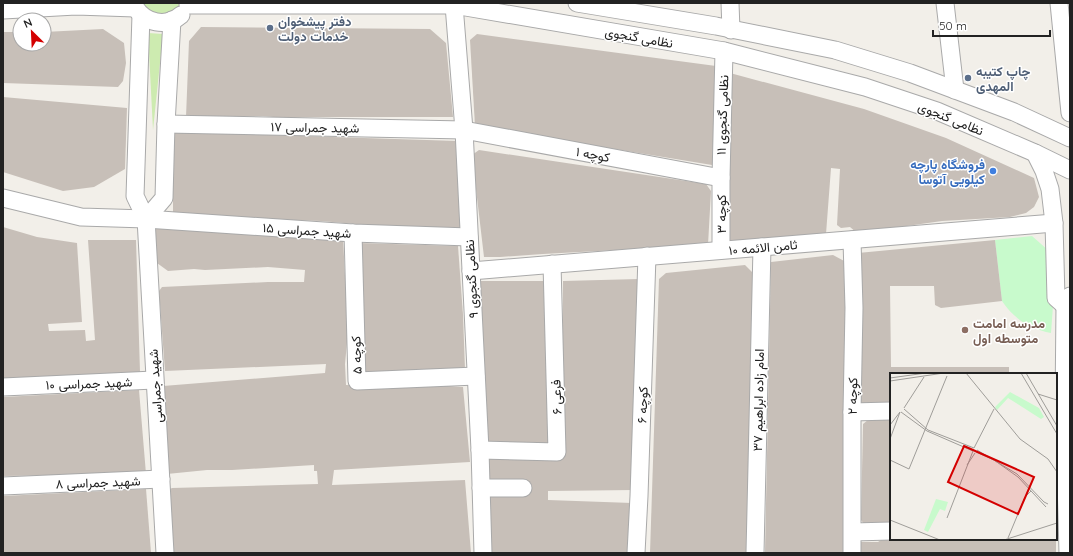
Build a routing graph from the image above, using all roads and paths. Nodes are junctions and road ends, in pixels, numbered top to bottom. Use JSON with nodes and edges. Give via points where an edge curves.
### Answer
{"nodes":[{"id":1,"x":577,"y":3,"type":"edge"},
{"id":2,"x":730,"y":3,"type":"edge"},
{"id":3,"x":944,"y":3,"type":"edge"},
{"id":4,"x":1059,"y":3,"type":"edge"},
{"id":5,"x":188,"y":4,"type":"edge"},
{"id":6,"x":454,"y":5,"type":"junction"},
{"id":7,"x":137,"y":9,"type":"edge"},
{"id":8,"x":3,"y":10,"type":"edge"},
{"id":9,"x":172,"y":20,"type":"junction"},
{"id":10,"x":731,"y":30,"type":"junction"},
{"id":11,"x":724,"y":51,"type":"junction"},
{"id":12,"x":955,"y":90,"type":"junction"},
{"id":13,"x":1070,"y":113,"type":"edge"},
{"id":14,"x":166,"y":124,"type":"junction"},
{"id":15,"x":464,"y":130,"type":"junction"},
{"id":16,"x":1070,"y":138,"type":"edge"},
{"id":17,"x":1034,"y":153,"type":"junction"},
{"id":18,"x":1070,"y":170,"type":"edge"},
{"id":19,"x":721,"y":178,"type":"junction"},
{"id":20,"x":3,"y":198,"type":"edge"},
{"id":21,"x":146,"y":219,"type":"junction"},
{"id":22,"x":1054,"y":223,"type":"junction"},
{"id":23,"x":353,"y":233,"type":"junction"},
{"id":24,"x":469,"y":237,"type":"junction"},
{"id":25,"x":852,"y":240,"type":"junction"},
{"id":26,"x":762,"y":247,"type":"junction"},
{"id":27,"x":721,"y":250,"type":"junction"},
{"id":28,"x":647,"y":256,"type":"junction"},
{"id":29,"x":552,"y":264,"type":"junction"},
{"id":30,"x":471,"y":271,"type":"junction"},
{"id":31,"x":1067,"y":310,"type":"edge"},
{"id":32,"x":476,"y":376,"type":"junction"},
{"id":33,"x":154,"y":380,"type":"junction"},
{"id":34,"x":3,"y":387,"type":"edge"},
{"id":35,"x":1063,"y":407,"type":"edge"},
{"id":36,"x":890,"y":411,"type":"edge"},
{"id":37,"x":852,"y":412,"type":"junction"},
{"id":38,"x":480,"y":450,"type":"junction"},
{"id":39,"x":161,"y":479,"type":"junction"},
{"id":40,"x":3,"y":486,"type":"edge"},
{"id":41,"x":481,"y":488,"type":"junction"},
{"id":42,"x":522,"y":488,"type":"dead end"},
{"id":43,"x":1065,"y":522,"type":"edge"},
{"id":44,"x":890,"y":531,"type":"edge"},
{"id":45,"x":853,"y":532,"type":"junction"},
{"id":46,"x":165,"y":553,"type":"edge"},
{"id":47,"x":483,"y":553,"type":"edge"},
{"id":48,"x":636,"y":553,"type":"edge"},
{"id":49,"x":755,"y":553,"type":"edge"},
{"id":50,"x":852,"y":553,"type":"edge"},
{"id":51,"x":1068,"y":553,"type":"edge"}],
"edges":[{"from":1,"to":10,"type":"street","name":"نظامی گنجوی"},
{"from":2,"to":10,"type":"street"},
{"from":3,"to":12,"type":"street"},
{"from":4,"to":13,"type":"street"},
{"from":5,"to":6,"type":"street","name":"نظامی گنجوی"},
{"from":5,"to":9,"type":"street","via":[[179,17]]},
{"from":6,"to":11,"type":"street","name":"نظامی گنجوی"},
{"from":6,"to":15,"type":"street","name":"نظامی گنجوی ۹"},
{"from":7,"to":8,"type":"street","via":[[76,6]]},
{"from":7,"to":9,"type":"street","via":[[148,20]]},
{"from":7,"to":21,"type":"street","name":"شهید جمراسی","via":[[136,196]]},
{"from":9,"to":14,"type":"street"},
{"from":10,"to":12,"type":"street","name":"نظامی گنجوی","via":[[835,50]]},
{"from":11,"to":17,"type":"street","name":"نظامی گنجوی","via":[[865,87],[938,111]]},
{"from":11,"to":19,"type":"street","name":"نظامی گنجوی ۱۱"},
{"from":12,"to":16,"type":"street","name":"نظامی گنجوی","via":[[1014,112]]},
{"from":14,"to":15,"type":"street","name":"شهید جمراسی ۱۷"},
{"from":14,"to":21,"type":"street","via":[[164,198]]},
{"from":15,"to":19,"type":"street","name":"کوچه ۱"},
{"from":15,"to":24,"type":"street","name":"نظامی گنجوی ۹"},
{"from":17,"to":18,"type":"street","name":"نظامی گنجوی"},
{"from":17,"to":22,"type":"street","via":[[1050,189]]},
{"from":19,"to":27,"type":"street","name":"کوچه ۳"},
{"from":20,"to":21,"type":"street","name":"شهید جمراسی ۱۵","via":[[81,217]]},
{"from":21,"to":23,"type":"street","name":"شهید جمراسی ۱۵"},
{"from":21,"to":33,"type":"street","name":"شهید جمراسی"},
{"from":22,"to":25,"type":"street","name":"ثامن الائمه ۱۰"},
{"from":22,"to":31,"type":"street","via":[[1056,298]]},
{"from":23,"to":24,"type":"street","name":"شهید جمراسی ۱۵"},
{"from":23,"to":32,"type":"street","name":"کوچه ۵","via":[[357,381]]},
{"from":24,"to":30,"type":"street","name":"نظامی گنجوی ۹"},
{"from":25,"to":26,"type":"street","name":"ثامن الائمه ۱۰"},
{"from":25,"to":37,"type":"street","name":"کوچه ۲"},
{"from":26,"to":27,"type":"street","name":"ثامن الائمه ۱۰"},
{"from":26,"to":49,"type":"street","name":"امام زاده ابراهیم ۳۷"},
{"from":27,"to":28,"type":"street","name":"ثامن الائمه ۱۰"},
{"from":28,"to":29,"type":"street","name":"ثامن الائمه ۱۰"},
{"from":28,"to":48,"type":"street","name":"کوچه ۶"},
{"from":29,"to":30,"type":"street","name":"ثامن الائمه ۱۰"},
{"from":29,"to":38,"type":"street","name":"فرعی ۶","via":[[557,452]]},
{"from":30,"to":32,"type":"street","name":"نظامی گنجوی ۹"},
{"from":31,"to":35,"type":"street"},
{"from":32,"to":38,"type":"street","name":"نظامی گنجوی ۹"},
{"from":33,"to":34,"type":"street","name":"شهید جمراسی ۱۰"},
{"from":33,"to":39,"type":"street","name":"شهید جمراسی"},
{"from":35,"to":43,"type":"street"},
{"from":36,"to":37,"type":"street"},
{"from":37,"to":45,"type":"street","name":"کوچه ۲"},
{"from":38,"to":41,"type":"street","name":"نظامی گنجوی ۹"},
{"from":39,"to":40,"type":"street","name":"شهید جمراسی ۸"},
{"from":39,"to":46,"type":"street","name":"شهید جمراسی"},
{"from":41,"to":42,"type":"street"},
{"from":41,"to":47,"type":"street","name":"نظامی گنجوی ۹"},
{"from":43,"to":51,"type":"street"},
{"from":44,"to":45,"type":"street"},
{"from":45,"to":50,"type":"street","name":"کوچه ۲"}]}
